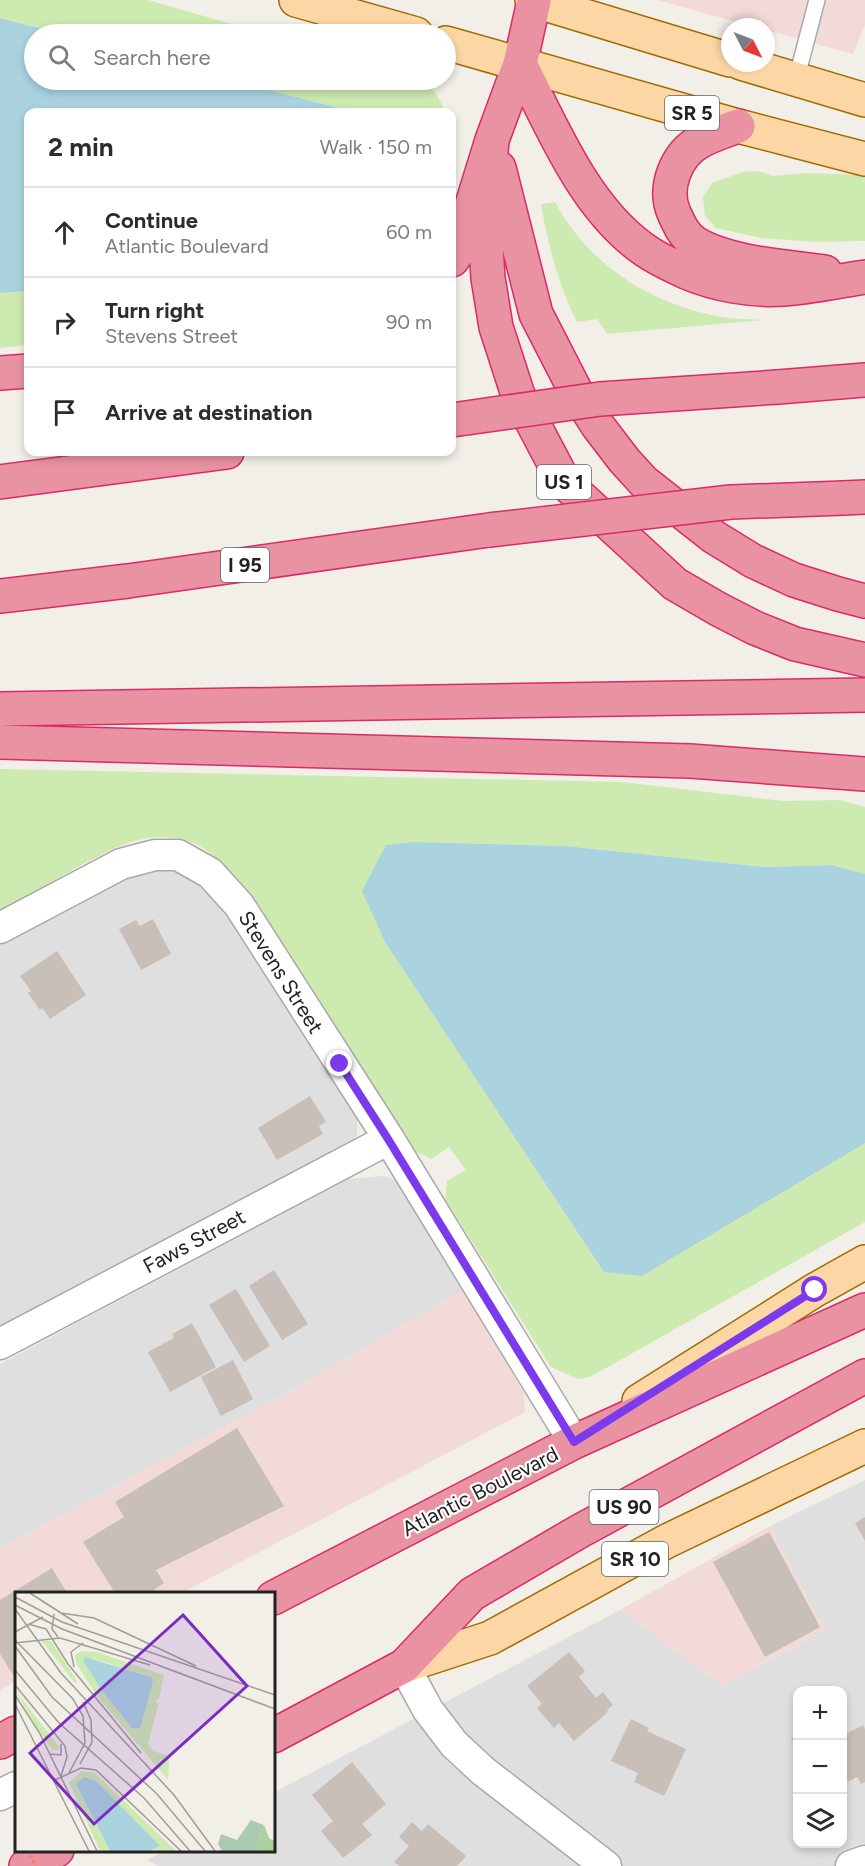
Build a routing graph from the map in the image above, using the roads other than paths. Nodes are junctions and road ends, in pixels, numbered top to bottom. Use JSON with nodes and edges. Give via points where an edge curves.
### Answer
{"nodes":[{"id":1,"x":296,"y":0,"type":"edge"},
{"id":2,"x":533,"y":0,"type":"edge"},
{"id":3,"x":817,"y":0,"type":"edge"},
{"id":4,"x":381,"y":24,"type":"edge"},
{"id":5,"x":456,"y":46,"type":"edge"},
{"id":6,"x":721,"y":57,"type":"edge"},
{"id":7,"x":520,"y":64,"type":"junction"},
{"id":8,"x":770,"y":72,"type":"edge"},
{"id":9,"x":796,"y":80,"type":"junction"},
{"id":10,"x":865,"y":100,"type":"edge"},
{"id":11,"x":738,"y":126,"type":"junction"},
{"id":12,"x":492,"y":140,"type":"junction"},
{"id":13,"x":865,"y":159,"type":"edge"},
{"id":14,"x":456,"y":254,"type":"edge"},
{"id":15,"x":865,"y":277,"type":"edge"},
{"id":16,"x":24,"y":371,"type":"edge"},
{"id":17,"x":0,"y":373,"type":"edge"},
{"id":18,"x":865,"y":380,"type":"edge"},
{"id":19,"x":456,"y":419,"type":"edge"},
{"id":20,"x":197,"y":456,"type":"edge"},
{"id":21,"x":0,"y":482,"type":"edge"},
{"id":22,"x":854,"y":497,"type":"edge"},
{"id":23,"x":0,"y":596,"type":"edge"},
{"id":24,"x":865,"y":601,"type":"edge"},
{"id":25,"x":865,"y":660,"type":"edge"},
{"id":26,"x":865,"y":695,"type":"edge"},
{"id":27,"x":0,"y":709,"type":"edge"},
{"id":28,"x":0,"y":742,"type":"edge"},
{"id":29,"x":865,"y":774,"type":"edge"},
{"id":30,"x":0,"y":927,"type":"edge"},
{"id":31,"x":388,"y":1139,"type":"junction"},
{"id":32,"x":865,"y":1262,"type":"edge"},
{"id":33,"x":865,"y":1310,"type":"edge"},
{"id":34,"x":0,"y":1344,"type":"edge"},
{"id":35,"x":865,"y":1376,"type":"edge"},
{"id":36,"x":574,"y":1442,"type":"junction"},
{"id":37,"x":865,"y":1446,"type":"edge"},
{"id":38,"x":274,"y":1597,"type":"edge"},
{"id":39,"x":404,"y":1666,"type":"junction"},
{"id":40,"x":15,"y":1734,"type":"edge"},
{"id":41,"x":274,"y":1735,"type":"edge"},
{"id":42,"x":0,"y":1742,"type":"edge"},
{"id":43,"x":15,"y":1788,"type":"edge"},
{"id":44,"x":0,"y":1795,"type":"edge"},
{"id":45,"x":55,"y":1851,"type":"edge"},
{"id":46,"x":865,"y":1861,"type":"edge"},
{"id":47,"x":26,"y":1866,"type":"edge"},
{"id":48,"x":606,"y":1866,"type":"edge"},
{"id":49,"x":851,"y":1866,"type":"edge"}],
"edges":[{"from":1,"to":4,"type":"main road"},
{"from":2,"to":6,"type":"main road"},
{"from":2,"to":7,"type":"highway","number":"US 1"},
{"from":3,"to":9,"type":"lane"},
{"from":5,"to":7,"type":"main road"},
{"from":7,"to":11,"type":"main road","number":"SR 5"},
{"from":7,"to":12,"type":"highway","number":"US 1"},
{"from":7,"to":15,"type":"highway","via":[[595,201],[642,249],[703,279],[742,287],[783,289]]},
{"from":8,"to":9,"type":"main road"},
{"from":9,"to":10,"type":"main road"},
{"from":11,"to":13,"type":"main road","number":"SR 5"},
{"from":11,"to":15,"type":"highway","via":[[699,142],[676,167],[669,196],[681,228],[694,242],[717,252],[755,262]]},
{"from":12,"to":14,"type":"highway"},
{"from":12,"to":24,"type":"highway","via":[[536,314],[575,390],[624,460],[644,482],[714,537],[753,561],[794,580]]},
{"from":12,"to":25,"type":"highway","number":"US 1","via":[[485,230],[496,327],[518,395],[564,482],[675,584],[755,628],[795,644]]},
{"from":16,"to":17,"type":"highway"},
{"from":18,"to":19,"type":"highway","bridge":true,"via":[[600,399]]},
{"from":20,"to":21,"type":"highway"},
{"from":22,"to":23,"type":"highway","number":"I 95","bridge":true,"via":[[731,502],[489,530]]},
{"from":26,"to":27,"type":"highway"},
{"from":28,"to":29,"type":"highway","via":[[678,760]]},
{"from":30,"to":31,"type":"street","name":"Stevens Street","via":[[121,864],[155,855],[178,855],[210,873],[239,905]]},
{"from":31,"to":34,"type":"street","name":"Faws Street"},
{"from":31,"to":36,"type":"street","name":"Stevens Street"},
{"from":32,"to":36,"type":"main road","name":"Atlantic Boulevard"},
{"from":33,"to":36,"type":"highway"},
{"from":35,"to":39,"type":"highway","number":"US 90","via":[[472,1594]]},
{"from":36,"to":38,"type":"highway","name":"Atlantic Boulevard"},
{"from":37,"to":39,"type":"main road","number":"SR 10","via":[[667,1541],[490,1638]]},
{"from":39,"to":41,"type":"highway","number":"US 90"},
{"from":39,"to":48,"type":"street","via":[[428,1710],[454,1744]]},
{"from":40,"to":42,"type":"highway"},
{"from":43,"to":44,"type":"street"},
{"from":45,"to":47,"type":"highway"},
{"from":46,"to":49,"type":"street"}]}
